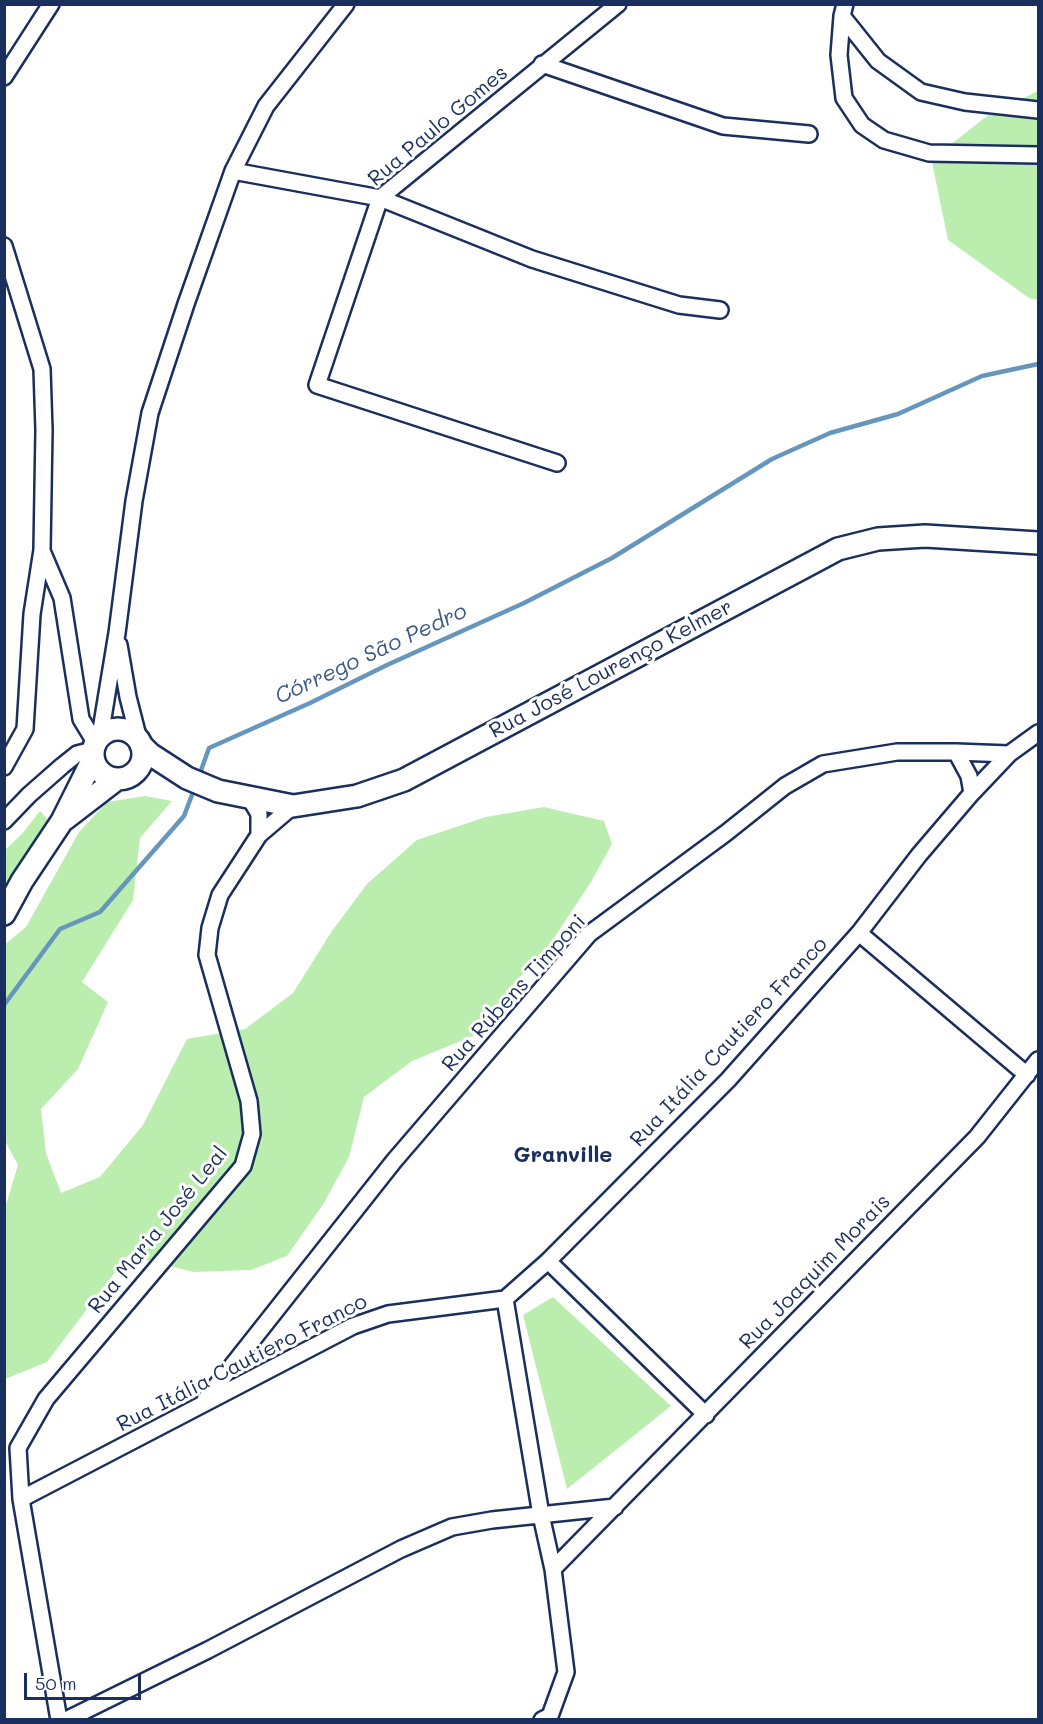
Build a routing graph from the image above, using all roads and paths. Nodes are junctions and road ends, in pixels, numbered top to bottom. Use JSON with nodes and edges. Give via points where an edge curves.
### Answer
{"nodes":[{"id":1,"x":51,"y":4,"type":"edge"},
{"id":2,"x":346,"y":4,"type":"edge"},
{"id":3,"x":618,"y":4,"type":"edge"},
{"id":4,"x":843,"y":10,"type":"edge"},
{"id":5,"x":542,"y":64,"type":"junction"},
{"id":6,"x":4,"y":77,"type":"edge"},
{"id":7,"x":1038,"y":110,"type":"edge"},
{"id":8,"x":809,"y":134,"type":"dead end"},
{"id":9,"x":1038,"y":155,"type":"edge"},
{"id":10,"x":233,"y":171,"type":"junction"},
{"id":11,"x":380,"y":198,"type":"junction"},
{"id":12,"x":4,"y":246,"type":"edge"},
{"id":13,"x":720,"y":310,"type":"dead end"},
{"id":14,"x":557,"y":463,"type":"dead end"},
{"id":15,"x":1038,"y":543,"type":"edge"},
{"id":16,"x":42,"y":550,"type":"junction"},
{"id":17,"x":117,"y":633,"type":"junction"},
{"id":18,"x":1038,"y":733,"type":"edge"},
{"id":19,"x":140,"y":742,"type":"junction"},
{"id":20,"x":95,"y":747,"type":"junction"},
{"id":21,"x":956,"y":752,"type":"junction"},
{"id":22,"x":1009,"y":754,"type":"junction"},
{"id":23,"x":4,"y":767,"type":"edge"},
{"id":24,"x":125,"y":777,"type":"junction"},
{"id":25,"x":188,"y":778,"type":"junction"},
{"id":26,"x":972,"y":793,"type":"junction"},
{"id":27,"x":249,"y":797,"type":"junction"},
{"id":28,"x":293,"y":806,"type":"junction"},
{"id":29,"x":4,"y":821,"type":"edge"},
{"id":30,"x":62,"y":821,"type":"junction"},
{"id":31,"x":259,"y":835,"type":"junction"},
{"id":32,"x":4,"y":914,"type":"edge"},
{"id":33,"x":859,"y":933,"type":"junction"},
{"id":34,"x":1038,"y":1060,"type":"edge"},
{"id":35,"x":1027,"y":1075,"type":"junction"},
{"id":36,"x":548,"y":1262,"type":"junction"},
{"id":37,"x":505,"y":1299,"type":"junction"},
{"id":38,"x":201,"y":1405,"type":"junction"},
{"id":39,"x":706,"y":1414,"type":"junction"},
{"id":40,"x":21,"y":1499,"type":"junction"},
{"id":41,"x":615,"y":1507,"type":"junction"},
{"id":42,"x":541,"y":1515,"type":"junction"},
{"id":43,"x":553,"y":1569,"type":"junction"},
{"id":44,"x":59,"y":1719,"type":"edge"},
{"id":45,"x":66,"y":1719,"type":"edge"},
{"id":46,"x":542,"y":1719,"type":"edge"}],
"edges":[{"from":1,"to":6,"type":"street"},
{"from":2,"to":10,"type":"street","via":[[266,106]]},
{"from":3,"to":5,"type":"street","name":"Rua Paulo Gomes"},
{"from":4,"to":7,"type":"street","via":[[878,61],[921,92],[965,102]]},
{"from":4,"to":9,"type":"street","via":[[839,55],[844,98],[862,125],[884,140],[929,153]]},
{"from":5,"to":8,"type":"street","via":[[723,126]]},
{"from":5,"to":11,"type":"street","name":"Rua Paulo Gomes"},
{"from":10,"to":11,"type":"street"},
{"from":10,"to":17,"type":"street","via":[[150,413]]},
{"from":11,"to":13,"type":"street","via":[[532,259],[679,305]]},
{"from":11,"to":14,"type":"street","name":"Rua Paulo Gomes","via":[[317,385]]},
{"from":12,"to":16,"type":"street","via":[[42,369]]},
{"from":15,"to":28,"type":"main road","name":"Rua José Lourenço Kelmer","via":[[925,536],[878,539],[838,549],[405,780],[357,796]]},
{"from":16,"to":20,"type":"street","via":[[62,598],[81,719]]},
{"from":16,"to":23,"type":"street","via":[[32,614],[25,729]]},
{"from":17,"to":19,"type":"street"},
{"from":17,"to":20,"type":"street"},
{"from":18,"to":22,"type":"street","name":"Rua Itália Cautiero Franco"},
{"from":19,"to":20,"type":"main road","via":[[125,729],[108,731]]},
{"from":19,"to":24,"type":"main road","via":[[142,761]]},
{"from":19,"to":25,"type":"main road","name":"Rua José Lourenço Kelmer","via":[[150,754]]},
{"from":20,"to":24,"type":"main road","via":[[96,767],[101,773],[108,778]]},
{"from":20,"to":29,"type":"street","via":[[62,766]]},
{"from":20,"to":30,"type":"main road"},
{"from":21,"to":22,"type":"street","name":"Rua Rúbens Timponi"},
{"from":21,"to":26,"type":"street","via":[[969,776]]},
{"from":21,"to":38,"type":"street","name":"Rua Rúbens Timponi","via":[[897,752],[823,764],[785,786],[589,934],[394,1161]]},
{"from":22,"to":26,"type":"street","name":"Rua Itália Cautiero Franco"},
{"from":24,"to":25,"type":"main road","name":"Rua José Lourenço Kelmer"},
{"from":24,"to":30,"type":"main road"},
{"from":25,"to":27,"type":"main road","name":"Rua José Lourenço Kelmer","via":[[218,791]]},
{"from":26,"to":33,"type":"street","name":"Rua Itália Cautiero Franco"},
{"from":27,"to":28,"type":"main road","name":"Rua José Lourenço Kelmer"},
{"from":27,"to":31,"type":"street","via":[[259,814]]},
{"from":28,"to":31,"type":"street","name":"Rua Maria José Leal"},
{"from":30,"to":32,"type":"main road"},
{"from":31,"to":40,"type":"street","name":"Rua Maria José Leal","via":[[220,896],[207,955],[249,1101],[252,1134],[243,1166],[46,1399],[18,1448]]},
{"from":33,"to":35,"type":"street"},
{"from":33,"to":36,"type":"street","name":"Rua Itália Cautiero Franco","via":[[728,1080]]},
{"from":34,"to":35,"type":"street","name":"Rua Joaquim Morais"},
{"from":35,"to":39,"type":"street","name":"Rua Joaquim Morais","via":[[977,1137]]},
{"from":36,"to":37,"type":"street","name":"Rua Itália Cautiero Franco"},
{"from":36,"to":39,"type":"street"},
{"from":37,"to":38,"type":"street","name":"Rua Itália Cautiero Franco","via":[[388,1314],[353,1326]]},
{"from":37,"to":42,"type":"street"},
{"from":38,"to":40,"type":"street","name":"Rua Itália Cautiero Franco"},
{"from":39,"to":41,"type":"street","name":"Rua Joaquim Morais"},
{"from":40,"to":44,"type":"street","name":"Rua Maria José Leal"},
{"from":41,"to":42,"type":"street"},
{"from":41,"to":43,"type":"street","name":"Rua Joaquim Morais"},
{"from":42,"to":43,"type":"street"},
{"from":42,"to":45,"type":"street","via":[[452,1527]]},
{"from":43,"to":46,"type":"street","via":[[566,1672],[550,1716]]}]}
